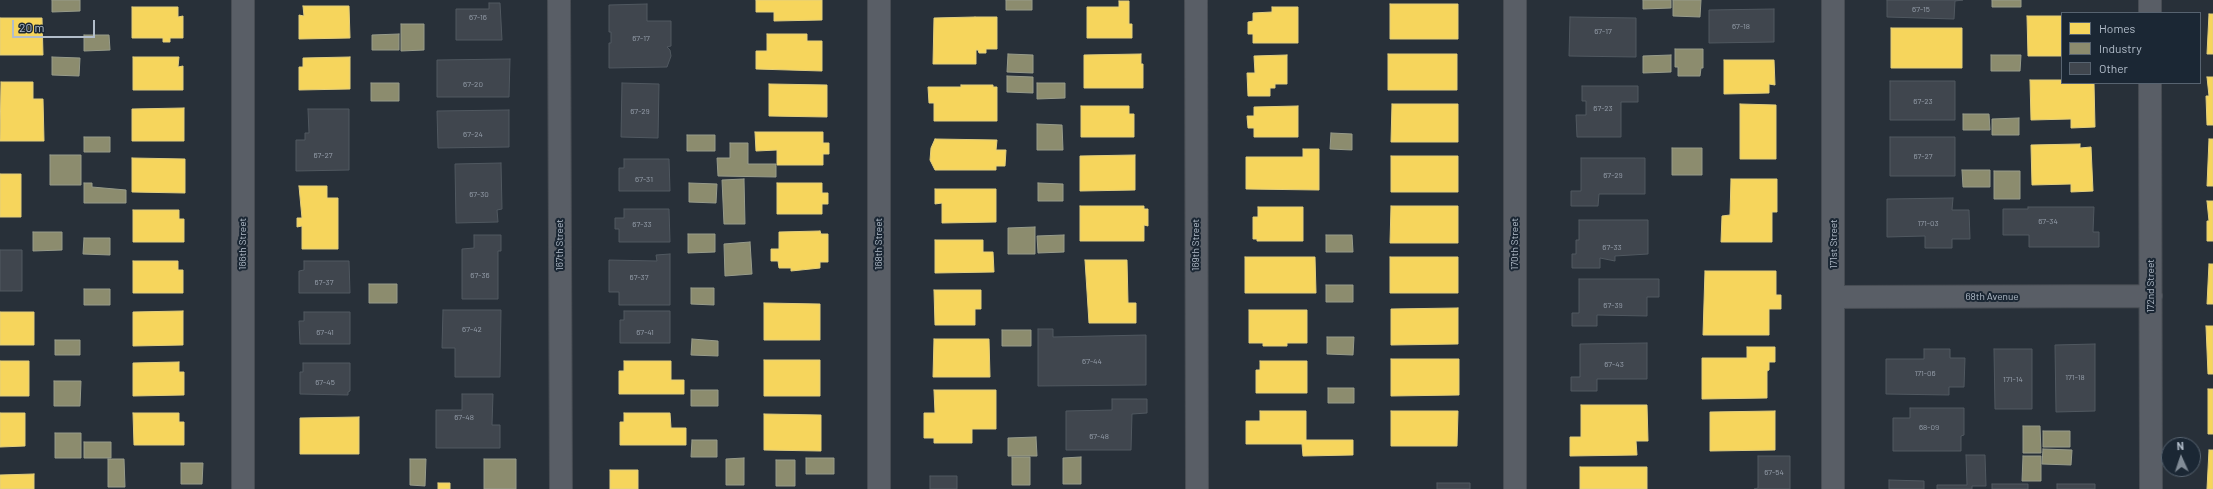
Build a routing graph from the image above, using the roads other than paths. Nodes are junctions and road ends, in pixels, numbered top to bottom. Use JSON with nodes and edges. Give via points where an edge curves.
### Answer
{"nodes":[{"id":1,"x":243,"y":0,"type":"edge"},
{"id":2,"x":559,"y":0,"type":"edge"},
{"id":3,"x":879,"y":0,"type":"edge"},
{"id":4,"x":1196,"y":0,"type":"edge"},
{"id":5,"x":1515,"y":0,"type":"edge"},
{"id":6,"x":1833,"y":0,"type":"edge"},
{"id":7,"x":2150,"y":0,"type":"edge"},
{"id":8,"x":2150,"y":12,"type":"edge"},
{"id":9,"x":2150,"y":84,"type":"edge"},
{"id":10,"x":2151,"y":296,"type":"junction"},
{"id":11,"x":1834,"y":297,"type":"junction"},
{"id":12,"x":243,"y":489,"type":"edge"},
{"id":13,"x":561,"y":489,"type":"edge"},
{"id":14,"x":879,"y":489,"type":"edge"},
{"id":15,"x":1197,"y":489,"type":"edge"},
{"id":16,"x":1515,"y":489,"type":"edge"},
{"id":17,"x":1833,"y":489,"type":"edge"},
{"id":18,"x":2151,"y":489,"type":"edge"}],
"edges":[{"from":1,"to":12,"type":"street","name":"166th Street"},
{"from":2,"to":13,"type":"street","name":"167th Street"},
{"from":3,"to":14,"type":"street","name":"168th Street"},
{"from":4,"to":15,"type":"street","name":"169th Street"},
{"from":5,"to":16,"type":"street","name":"170th Street"},
{"from":6,"to":11,"type":"street","name":"171st Street"},
{"from":7,"to":8,"type":"street"},
{"from":9,"to":10,"type":"street","name":"172nd Street"},
{"from":10,"to":11,"type":"street","name":"68th Avenue"},
{"from":10,"to":18,"type":"street","name":"172nd Street"},
{"from":11,"to":17,"type":"street","name":"171st Street"}]}
